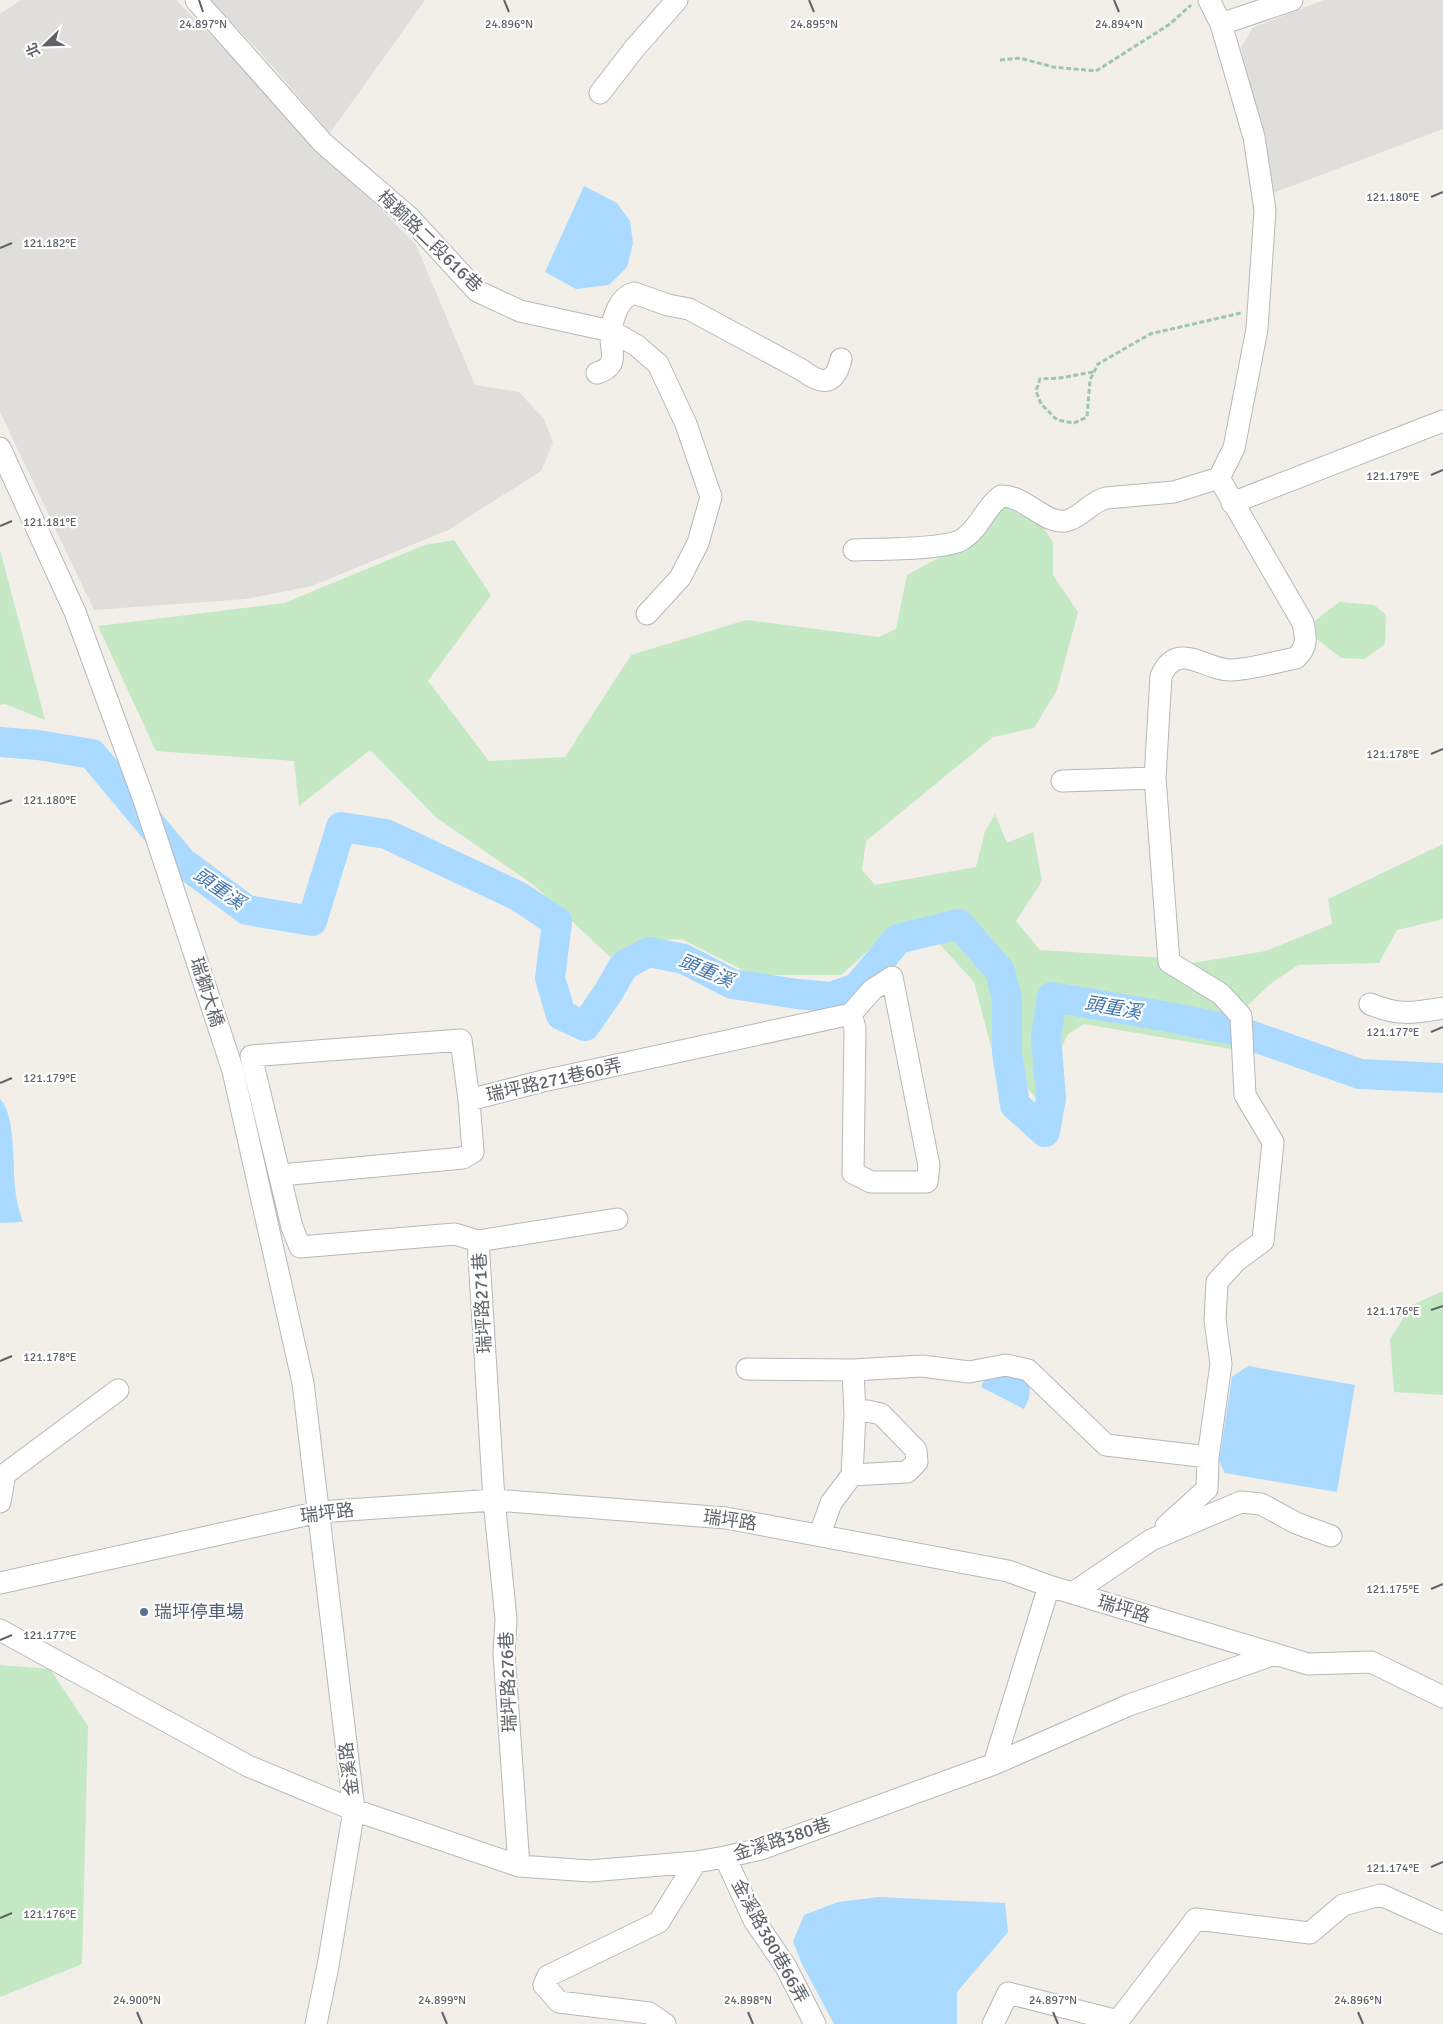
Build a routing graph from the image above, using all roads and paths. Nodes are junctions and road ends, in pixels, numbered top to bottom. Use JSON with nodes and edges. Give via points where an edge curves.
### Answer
{"nodes":[{"id":1,"x":196,"y":0,"type":"edge"},
{"id":2,"x":677,"y":0,"type":"edge"},
{"id":3,"x":1197,"y":0,"type":"edge"},
{"id":4,"x":1209,"y":0,"type":"edge"},
{"id":5,"x":1292,"y":0,"type":"edge"},
{"id":6,"x":1221,"y":24,"type":"junction"},
{"id":7,"x":1000,"y":60,"type":"dead end"},
{"id":8,"x":600,"y":93,"type":"dead end"},
{"id":9,"x":1259,"y":310,"type":"junction"},
{"id":10,"x":611,"y":331,"type":"junction"},
{"id":11,"x":841,"y":360,"type":"dead end"},
{"id":12,"x":1092,"y":372,"type":"junction"},
{"id":13,"x":597,"y":373,"type":"dead end"},
{"id":14,"x":1443,"y":421,"type":"edge"},
{"id":15,"x":0,"y":448,"type":"edge"},
{"id":16,"x":1219,"y":478,"type":"junction"},
{"id":17,"x":1232,"y":503,"type":"junction"},
{"id":18,"x":854,"y":550,"type":"dead end"},
{"id":19,"x":647,"y":614,"type":"dead end"},
{"id":20,"x":1155,"y":778,"type":"junction"},
{"id":21,"x":1062,"y":781,"type":"dead end"},
{"id":22,"x":1370,"y":1004,"type":"dead end"},
{"id":23,"x":1443,"y":1008,"type":"edge"},
{"id":24,"x":850,"y":1014,"type":"junction"},
{"id":25,"x":469,"y":1100,"type":"junction"},
{"id":26,"x":281,"y":1176,"type":"junction"},
{"id":27,"x":617,"y":1219,"type":"dead end"},
{"id":28,"x":478,"y":1241,"type":"junction"},
{"id":29,"x":747,"y":1369,"type":"dead end"},
{"id":30,"x":853,"y":1370,"type":"junction"},
{"id":31,"x":118,"y":1390,"type":"dead end"},
{"id":32,"x":855,"y":1414,"type":"junction"},
{"id":33,"x":1208,"y":1457,"type":"junction"},
{"id":34,"x":852,"y":1475,"type":"junction"},
{"id":35,"x":494,"y":1500,"type":"junction"},
{"id":36,"x":0,"y":1502,"type":"edge"},
{"id":37,"x":319,"y":1512,"type":"junction"},
{"id":38,"x":820,"y":1534,"type":"junction"},
{"id":39,"x":1331,"y":1536,"type":"dead end"},
{"id":40,"x":1151,"y":1540,"type":"junction"},
{"id":41,"x":0,"y":1583,"type":"edge"},
{"id":42,"x":1049,"y":1586,"type":"junction"},
{"id":43,"x":1073,"y":1593,"type":"junction"},
{"id":44,"x":0,"y":1630,"type":"edge"},
{"id":45,"x":1275,"y":1654,"type":"junction"},
{"id":46,"x":1443,"y":1697,"type":"edge"},
{"id":47,"x":994,"y":1764,"type":"junction"},
{"id":48,"x":354,"y":1810,"type":"junction"},
{"id":49,"x":726,"y":1857,"type":"junction"},
{"id":50,"x":696,"y":1862,"type":"junction"},
{"id":51,"x":519,"y":1866,"type":"junction"},
{"id":52,"x":1443,"y":1923,"type":"edge"},
{"id":53,"x":316,"y":2024,"type":"edge"},
{"id":54,"x":665,"y":2024,"type":"edge"},
{"id":55,"x":815,"y":2024,"type":"edge"},
{"id":56,"x":992,"y":2024,"type":"edge"}],
"edges":[{"from":1,"to":10,"type":"street","name":"梅獅路二段616巷","via":[[323,143],[410,218],[477,291],[520,311]]},
{"from":2,"to":8,"type":"street"},
{"from":3,"to":7,"type":"path","via":[[1170,24],[1096,71],[1053,67],[1020,58]]},
{"from":4,"to":6,"type":"street"},
{"from":5,"to":6,"type":"street"},
{"from":6,"to":9,"type":"street","via":[[1254,137],[1265,210]]},
{"from":9,"to":12,"type":"path","via":[[1150,334],[1098,364]]},
{"from":9,"to":16,"type":"street","via":[[1234,448]]},
{"from":10,"to":11,"type":"street","via":[[622,300],[634,293],[689,309],[802,370],[814,380],[832,378],[839,370]]},
{"from":10,"to":13,"type":"street","via":[[612,362],[606,370]]},
{"from":10,"to":19,"type":"street","name":"梅獅路二段616巷","via":[[636,345],[658,364],[686,424],[711,497],[698,544],[680,578]]},
{"from":12,"to":12,"type":"path","via":[[1087,417],[1074,423],[1057,420],[1041,404],[1036,391],[1040,379]]},
{"from":14,"to":17,"type":"street"},
{"from":15,"to":37,"type":"street","name":"瑞獅大橋","via":[[75,612],[144,800],[233,1071],[303,1383]]},
{"from":16,"to":17,"type":"street"},
{"from":16,"to":18,"type":"street","via":[[1174,492],[1097,500],[1069,520],[1061,521],[1053,520],[1018,498],[1001,496],[992,502],[973,531],[953,544]]},
{"from":17,"to":20,"type":"street","via":[[1303,623],[1306,641],[1296,658],[1230,670],[1190,657],[1166,666],[1161,676]]},
{"from":20,"to":21,"type":"street"},
{"from":20,"to":33,"type":"street","via":[[1169,962],[1221,994],[1241,1016],[1245,1095],[1273,1142],[1263,1242],[1236,1261],[1217,1282],[1215,1320],[1221,1364]]},
{"from":22,"to":23,"type":"street","via":[[1391,1012]]},
{"from":24,"to":24,"type":"street","via":[[855,1028],[853,1173],[871,1182],[927,1182],[928,1166],[892,978],[872,990]]},
{"from":24,"to":25,"type":"street","name":"瑞坪路271巷60弄"},
{"from":25,"to":26,"type":"street","name":"瑞坪路271巷60弄","via":[[472,1152],[463,1158]]},
{"from":25,"to":26,"type":"street","via":[[461,1040],[251,1056]]},
{"from":26,"to":28,"type":"street","name":"瑞坪路271巷","via":[[292,1227],[300,1247],[455,1234]]},
{"from":27,"to":28,"type":"street"},
{"from":28,"to":35,"type":"street","name":"瑞坪路271巷"},
{"from":29,"to":30,"type":"street"},
{"from":30,"to":32,"type":"street"},
{"from":30,"to":33,"type":"street","via":[[922,1366],[969,1372],[1006,1365],[1028,1370],[1106,1445]]},
{"from":31,"to":36,"type":"street","via":[[5,1474]]},
{"from":32,"to":34,"type":"street"},
{"from":32,"to":34,"type":"street","via":[[867,1411],[881,1414],[916,1450],[917,1462],[907,1472]]},
{"from":33,"to":40,"type":"street","via":[[1207,1489]]},
{"from":34,"to":38,"type":"street","via":[[831,1503]]},
{"from":35,"to":37,"type":"street","name":"瑞坪路"},
{"from":35,"to":38,"type":"street","name":"瑞坪路","via":[[726,1518]]},
{"from":35,"to":51,"type":"street","name":"瑞坪路276巷","via":[[506,1619],[504,1654]]},
{"from":37,"to":41,"type":"street","name":"瑞坪路"},
{"from":37,"to":48,"type":"street","name":"金溪路"},
{"from":38,"to":42,"type":"street","name":"瑞坪路","via":[[1008,1571]]},
{"from":39,"to":40,"type":"street","via":[[1250,1501]]},
{"from":40,"to":43,"type":"street"},
{"from":42,"to":43,"type":"street","name":"瑞坪路"},
{"from":42,"to":47,"type":"street"},
{"from":43,"to":45,"type":"street","name":"瑞坪路"},
{"from":44,"to":48,"type":"street","name":"金溪路380巷","via":[[248,1766]]},
{"from":45,"to":46,"type":"street","name":"瑞坪路","via":[[1308,1664],[1371,1662]]},
{"from":45,"to":47,"type":"street","name":"金溪路380巷","via":[[1129,1706]]},
{"from":47,"to":49,"type":"street","name":"金溪路380巷","via":[[761,1849]]},
{"from":48,"to":51,"type":"street","name":"金溪路380巷"},
{"from":48,"to":53,"type":"street","name":"金溪路"},
{"from":49,"to":50,"type":"street","name":"金溪路380巷"},
{"from":49,"to":55,"type":"street","name":"金溪路380巷66弄","via":[[754,1920],[786,1966]]},
{"from":50,"to":51,"type":"street","name":"金溪路380巷","via":[[590,1871]]},
{"from":50,"to":54,"type":"street","via":[[659,1922],[548,1976],[544,1985],[559,2002],[649,2013]]},
{"from":52,"to":56,"type":"street","via":[[1381,1895],[1343,1905],[1310,1933],[1196,1919],[1118,2021],[1008,1993]]}]}
